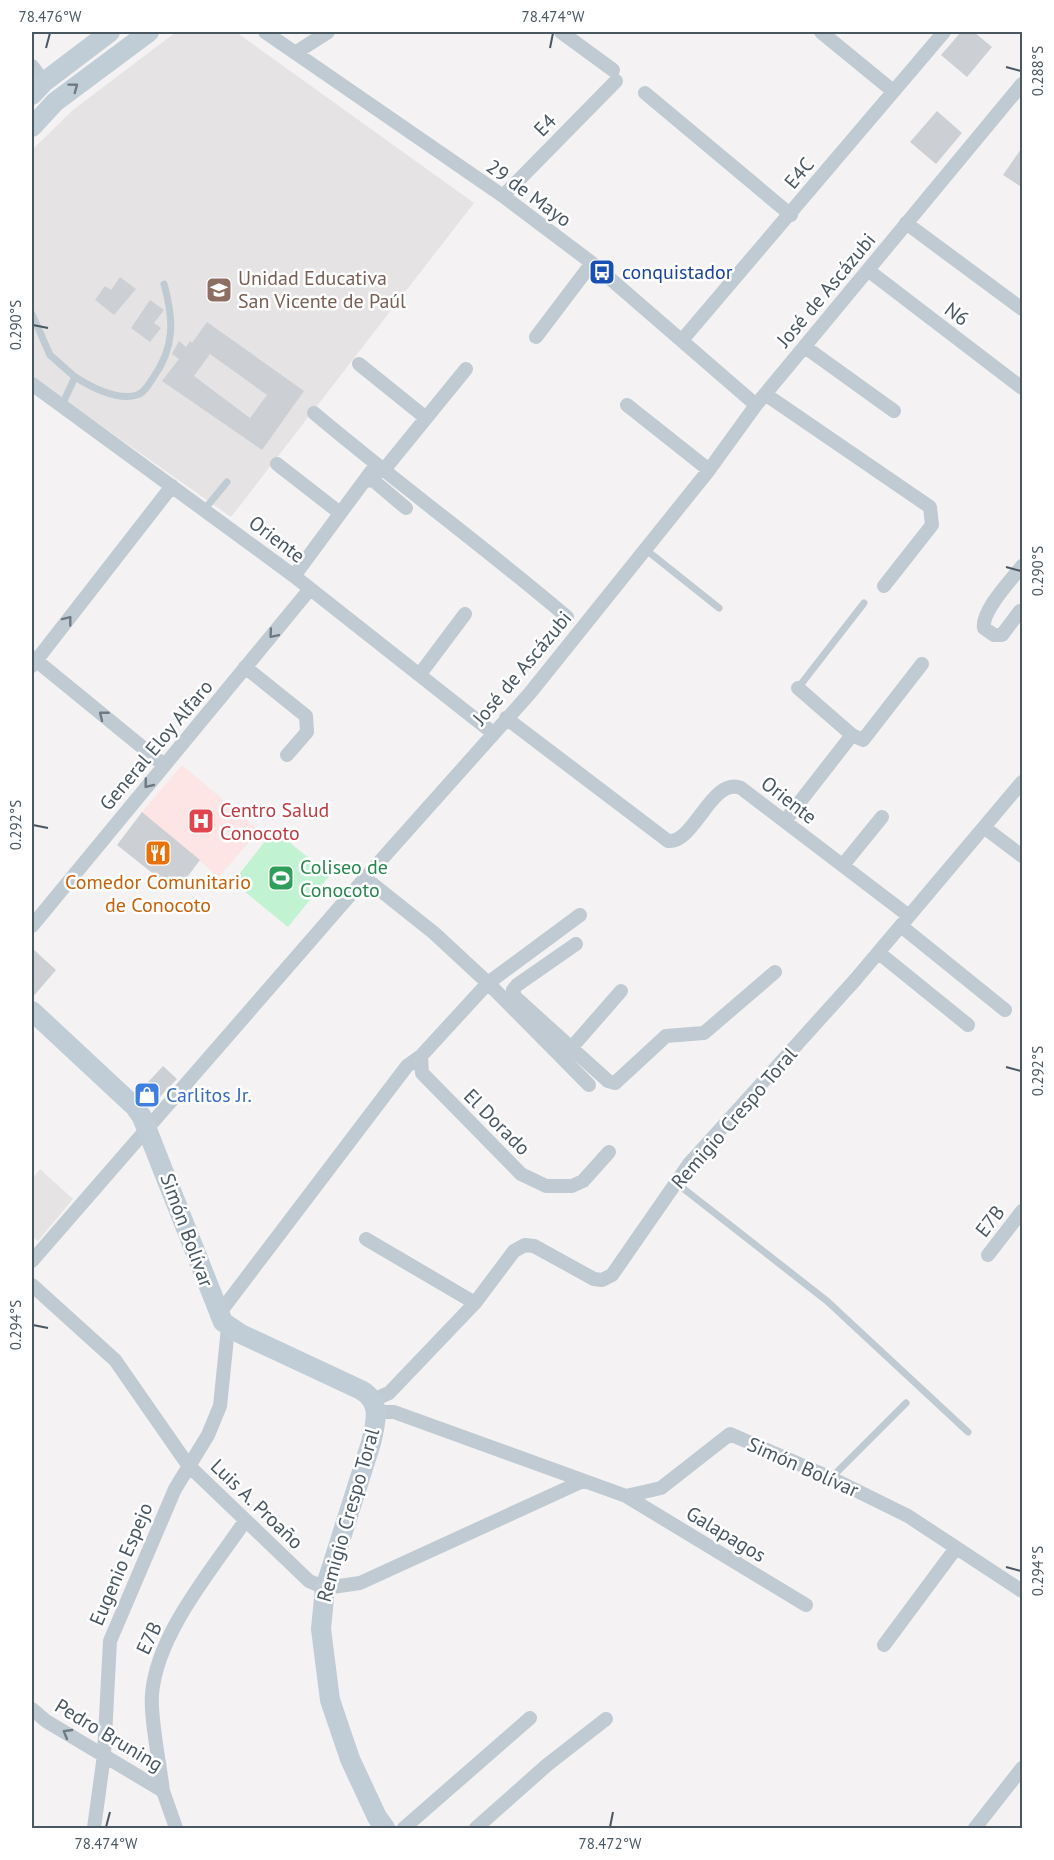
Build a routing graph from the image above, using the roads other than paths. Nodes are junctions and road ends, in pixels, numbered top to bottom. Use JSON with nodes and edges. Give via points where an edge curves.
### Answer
{"nodes":[{"id":1,"x":110,"y":32,"type":"edge"},
{"id":2,"x":149,"y":32,"type":"edge"},
{"id":3,"x":265,"y":32,"type":"edge"},
{"id":4,"x":328,"y":32,"type":"edge"},
{"id":5,"x":561,"y":32,"type":"edge"},
{"id":6,"x":821,"y":32,"type":"edge"},
{"id":7,"x":944,"y":32,"type":"edge"},
{"id":8,"x":295,"y":53,"type":"junction"},
{"id":9,"x":32,"y":66,"type":"edge"},
{"id":10,"x":1023,"y":84,"type":"edge"},
{"id":11,"x":38,"y":89,"type":"edge"},
{"id":12,"x":893,"y":91,"type":"junction"},
{"id":13,"x":645,"y":93,"type":"dead end"},
{"id":14,"x":32,"y":127,"type":"edge"},
{"id":15,"x":502,"y":196,"type":"junction"},
{"id":16,"x":790,"y":215,"type":"junction"},
{"id":17,"x":906,"y":223,"type":"junction"},
{"id":18,"x":592,"y":263,"type":"junction"},
{"id":19,"x":869,"y":271,"type":"junction"},
{"id":20,"x":164,"y":284,"type":"dead end"},
{"id":21,"x":1023,"y":309,"type":"edge"},
{"id":22,"x":32,"y":314,"type":"edge"},
{"id":23,"x":536,"y":337,"type":"dead end"},
{"id":24,"x":683,"y":339,"type":"junction"},
{"id":25,"x":805,"y":347,"type":"junction"},
{"id":26,"x":359,"y":364,"type":"dead end"},
{"id":27,"x":466,"y":369,"type":"dead end"},
{"id":28,"x":75,"y":377,"type":"junction"},
{"id":29,"x":36,"y":387,"type":"edge"},
{"id":30,"x":1023,"y":388,"type":"edge"},
{"id":31,"x":761,"y":400,"type":"junction"},
{"id":32,"x":32,"y":402,"type":"edge"},
{"id":33,"x":62,"y":405,"type":"junction"},
{"id":34,"x":627,"y":405,"type":"dead end"},
{"id":35,"x":894,"y":411,"type":"dead end"},
{"id":36,"x":314,"y":413,"type":"dead end"},
{"id":37,"x":426,"y":418,"type":"junction"},
{"id":38,"x":277,"y":464,"type":"dead end"},
{"id":39,"x":380,"y":468,"type":"junction"},
{"id":40,"x":710,"y":470,"type":"junction"},
{"id":41,"x":365,"y":480,"type":"junction"},
{"id":42,"x":226,"y":482,"type":"dead end"},
{"id":43,"x":172,"y":486,"type":"junction"},
{"id":44,"x":406,"y":508,"type":"dead end"},
{"id":45,"x":204,"y":510,"type":"junction"},
{"id":46,"x":340,"y":513,"type":"junction"},
{"id":47,"x":645,"y":549,"type":"junction"},
{"id":48,"x":1023,"y":566,"type":"edge"},
{"id":49,"x":294,"y":576,"type":"junction"},
{"id":50,"x":884,"y":586,"type":"dead end"},
{"id":51,"x":310,"y":589,"type":"junction"},
{"id":52,"x":864,"y":603,"type":"dead end"},
{"id":53,"x":719,"y":608,"type":"dead end"},
{"id":54,"x":1020,"y":611,"type":"dead end"},
{"id":55,"x":465,"y":614,"type":"dead end"},
{"id":56,"x":567,"y":617,"type":"dead end"},
{"id":57,"x":33,"y":661,"type":"edge"},
{"id":58,"x":922,"y":664,"type":"dead end"},
{"id":59,"x":245,"y":667,"type":"junction"},
{"id":60,"x":420,"y":674,"type":"junction"},
{"id":61,"x":798,"y":688,"type":"joint"},
{"id":62,"x":506,"y":718,"type":"junction"},
{"id":63,"x":494,"y":733,"type":"junction"},
{"id":64,"x":852,"y":735,"type":"junction"},
{"id":65,"x":286,"y":755,"type":"dead end"},
{"id":66,"x":164,"y":765,"type":"junction"},
{"id":67,"x":1023,"y":782,"type":"edge"},
{"id":68,"x":882,"y":817,"type":"dead end"},
{"id":69,"x":785,"y":821,"type":"junction"},
{"id":70,"x":985,"y":828,"type":"junction"},
{"id":71,"x":1023,"y":856,"type":"edge"},
{"id":72,"x":843,"y":865,"type":"junction"},
{"id":73,"x":365,"y":878,"type":"junction"},
{"id":74,"x":580,"y":915,"type":"dead end"},
{"id":75,"x":905,"y":921,"type":"junction"},
{"id":76,"x":32,"y":926,"type":"edge"},
{"id":77,"x":576,"y":944,"type":"dead end"},
{"id":78,"x":879,"y":953,"type":"junction"},
{"id":79,"x":775,"y":972,"type":"dead end"},
{"id":80,"x":488,"y":982,"type":"junction"},
{"id":81,"x":621,"y":991,"type":"dead end"},
{"id":82,"x":1005,"y":1010,"type":"dead end"},
{"id":83,"x":32,"y":1011,"type":"edge"},
{"id":84,"x":968,"y":1026,"type":"dead end"},
{"id":85,"x":566,"y":1053,"type":"junction"},
{"id":86,"x":421,"y":1056,"type":"junction"},
{"id":87,"x":589,"y":1085,"type":"dead end"},
{"id":88,"x":148,"y":1129,"type":"junction"},
{"id":89,"x":609,"y":1152,"type":"dead end"},
{"id":90,"x":675,"y":1182,"type":"junction"},
{"id":91,"x":1023,"y":1211,"type":"edge"},
{"id":92,"x":366,"y":1239,"type":"dead end"},
{"id":93,"x":988,"y":1254,"type":"dead end"},
{"id":94,"x":32,"y":1262,"type":"edge"},
{"id":95,"x":32,"y":1286,"type":"edge"},
{"id":96,"x":475,"y":1303,"type":"junction"},
{"id":97,"x":223,"y":1321,"type":"junction"},
{"id":98,"x":906,"y":1403,"type":"dead end"},
{"id":99,"x":375,"y":1406,"type":"junction"},
{"id":100,"x":968,"y":1432,"type":"dead end"},
{"id":101,"x":188,"y":1465,"type":"junction"},
{"id":102,"x":831,"y":1478,"type":"junction"},
{"id":103,"x":583,"y":1480,"type":"junction"},
{"id":104,"x":626,"y":1496,"type":"junction"},
{"id":105,"x":245,"y":1521,"type":"junction"},
{"id":106,"x":956,"y":1548,"type":"junction"},
{"id":107,"x":325,"y":1588,"type":"junction"},
{"id":108,"x":1023,"y":1591,"type":"edge"},
{"id":109,"x":806,"y":1605,"type":"dead end"},
{"id":110,"x":884,"y":1645,"type":"dead end"},
{"id":111,"x":32,"y":1709,"type":"edge"},
{"id":112,"x":530,"y":1719,"type":"dead end"},
{"id":113,"x":606,"y":1719,"type":"dead end"},
{"id":114,"x":104,"y":1755,"type":"junction"},
{"id":115,"x":1023,"y":1768,"type":"edge"},
{"id":116,"x":163,"y":1791,"type":"junction"},
{"id":117,"x":94,"y":1828,"type":"edge"},
{"id":118,"x":176,"y":1828,"type":"edge"},
{"id":119,"x":385,"y":1828,"type":"edge"},
{"id":120,"x":404,"y":1828,"type":"edge"},
{"id":121,"x":476,"y":1828,"type":"edge"},
{"id":122,"x":975,"y":1828,"type":"edge"}],
"edges":[{"from":1,"to":11,"type":"street"},
{"from":14,"to":2,"type":"street","one_way":true,"via":[[55,102]]},
{"from":3,"to":8,"type":"street","name":"29 de Mayo"},
{"from":4,"to":8,"type":"street"},
{"from":5,"to":15,"type":"street","name":"E4","via":[[614,76]]},
{"from":6,"to":12,"type":"street"},
{"from":7,"to":12,"type":"street","name":"E4C"},
{"from":8,"to":15,"type":"street","name":"29 de Mayo"},
{"from":9,"to":11,"type":"street"},
{"from":10,"to":17,"type":"street","name":"José de Ascázubi"},
{"from":12,"to":16,"type":"street","name":"E4C"},
{"from":13,"to":16,"type":"street"},
{"from":15,"to":18,"type":"street","name":"29 de Mayo"},
{"from":16,"to":24,"type":"street","name":"E4C"},
{"from":17,"to":19,"type":"street","name":"José de Ascázubi"},
{"from":17,"to":21,"type":"street"},
{"from":18,"to":23,"type":"street"},
{"from":18,"to":24,"type":"street","name":"29 de Mayo"},
{"from":19,"to":25,"type":"street","name":"José de Ascázubi"},
{"from":19,"to":30,"type":"street","name":"N6"},
{"from":20,"to":28,"type":"lane","via":[[172,311],[171,337],[160,368],[144,391],[137,395],[111,394]]},
{"from":22,"to":28,"type":"lane","via":[[50,356]]},
{"from":24,"to":31,"type":"street","name":"29 de Mayo"},
{"from":25,"to":31,"type":"street","name":"José de Ascázubi"},
{"from":25,"to":35,"type":"street"},
{"from":26,"to":37,"type":"street"},
{"from":27,"to":37,"type":"street"},
{"from":28,"to":33,"type":"lane"},
{"from":29,"to":32,"type":"street"},
{"from":29,"to":33,"type":"street","name":"Oriente"},
{"from":31,"to":40,"type":"street","name":"José de Ascázubi"},
{"from":31,"to":50,"type":"street","name":"29 de Mayo","via":[[930,507],[932,525]]},
{"from":33,"to":43,"type":"street","name":"Oriente"},
{"from":34,"to":40,"type":"street"},
{"from":36,"to":39,"type":"street"},
{"from":37,"to":39,"type":"street"},
{"from":38,"to":46,"type":"street"},
{"from":39,"to":41,"type":"street"},
{"from":39,"to":56,"type":"street"},
{"from":40,"to":47,"type":"street","name":"José de Ascázubi"},
{"from":41,"to":44,"type":"street","via":[[374,481]]},
{"from":41,"to":46,"type":"street"},
{"from":42,"to":45,"type":"lane"},
{"from":43,"to":45,"type":"street","name":"Oriente"},
{"from":57,"to":43,"type":"street","one_way":true},
{"from":45,"to":49,"type":"street","name":"Oriente"},
{"from":46,"to":49,"type":"street"},
{"from":47,"to":53,"type":"lane"},
{"from":47,"to":62,"type":"street","name":"José de Ascázubi"},
{"from":48,"to":54,"type":"street","via":[[988,612],[984,628],[1002,635]]},
{"from":49,"to":51,"type":"street","name":"Oriente"},
{"from":51,"to":59,"type":"street","name":"General Eloy Alfaro","one_way":true},
{"from":51,"to":60,"type":"street","name":"Oriente"},
{"from":52,"to":61,"type":"lane"},
{"from":55,"to":60,"type":"street"},
{"from":66,"to":57,"type":"street","one_way":true},
{"from":58,"to":64,"type":"street","via":[[863,740]]},
{"from":59,"to":65,"type":"street","via":[[306,716],[307,732]]},
{"from":59,"to":66,"type":"street","name":"General Eloy Alfaro"},
{"from":60,"to":63,"type":"street","name":"Oriente"},
{"from":61,"to":64,"type":"street"},
{"from":62,"to":63,"type":"street","name":"José de Ascázubi"},
{"from":62,"to":69,"type":"street","name":"Oriente","via":[[668,841],[681,838],[730,786],[747,791]]},
{"from":63,"to":73,"type":"street","name":"José de Ascázubi"},
{"from":64,"to":69,"type":"street"},
{"from":66,"to":76,"type":"street","name":"General Eloy Alfaro","one_way":true},
{"from":67,"to":70,"type":"street","name":"Remigio Crespo Toral"},
{"from":68,"to":72,"type":"street"},
{"from":69,"to":72,"type":"street","name":"Oriente"},
{"from":70,"to":71,"type":"street"},
{"from":70,"to":75,"type":"street","name":"Remigio Crespo Toral"},
{"from":72,"to":75,"type":"street","name":"Oriente"},
{"from":73,"to":80,"type":"street"},
{"from":73,"to":88,"type":"street","name":"José de Ascázubi"},
{"from":74,"to":80,"type":"street"},
{"from":75,"to":78,"type":"street","name":"Remigio Crespo Toral"},
{"from":75,"to":82,"type":"street","name":"Oriente"},
{"from":77,"to":85,"type":"street","via":[[513,990]]},
{"from":78,"to":84,"type":"street"},
{"from":78,"to":90,"type":"street","name":"Remigio Crespo Toral"},
{"from":79,"to":85,"type":"street","via":[[705,1033],[666,1036],[615,1083]]},
{"from":80,"to":85,"type":"street"},
{"from":80,"to":86,"type":"street"},
{"from":81,"to":85,"type":"street"},
{"from":83,"to":88,"type":"street","name":"Simón Bolívar","via":[[135,1107]]},
{"from":85,"to":87,"type":"street"},
{"from":86,"to":89,"type":"street","name":"El Dorado","via":[[422,1073],[521,1174],[546,1186],[572,1186],[583,1181]]},
{"from":86,"to":97,"type":"street","via":[[407,1066]]},
{"from":88,"to":94,"type":"street","name":"José de Ascázubi"},
{"from":88,"to":97,"type":"street","name":"Simón Bolívar"},
{"from":90,"to":96,"type":"street","name":"Remigio Crespo Toral","via":[[612,1275],[594,1279],[534,1246],[525,1245],[514,1251]]},
{"from":90,"to":100,"type":"lane","via":[[827,1301]]},
{"from":91,"to":93,"type":"street","name":"E7B"},
{"from":92,"to":96,"type":"street"},
{"from":95,"to":101,"type":"street","name":"Luis A. Proaño","via":[[115,1360]]},
{"from":96,"to":99,"type":"street","name":"Remigio Crespo Toral"},
{"from":97,"to":99,"type":"street","via":[[338,1377],[368,1394]]},
{"from":97,"to":101,"type":"street","name":"Eugenio Espejo","via":[[220,1406]]},
{"from":98,"to":102,"type":"lane"},
{"from":99,"to":103,"type":"street"},
{"from":99,"to":107,"type":"street","name":"Remigio Crespo Toral","via":[[371,1443]]},
{"from":101,"to":105,"type":"street","name":"Luis A. Proaño"},
{"from":101,"to":114,"type":"street","name":"Eugenio Espejo","via":[[110,1641]]},
{"from":102,"to":104,"type":"street","name":"Simón Bolívar","via":[[730,1434],[661,1488]]},
{"from":102,"to":106,"type":"street","name":"Simón Bolívar","via":[[908,1516]]},
{"from":103,"to":104,"type":"street"},
{"from":103,"to":107,"type":"street","via":[[360,1582]]},
{"from":104,"to":109,"type":"street","name":"Galapagos"},
{"from":105,"to":107,"type":"street","name":"Luis A. Proaño","via":[[309,1581]]},
{"from":105,"to":116,"type":"street","name":"E7B","via":[[164,1644],[155,1669],[152,1697]]},
{"from":106,"to":108,"type":"street","name":"Simón Bolívar"},
{"from":106,"to":110,"type":"street"},
{"from":107,"to":119,"type":"street","name":"Remigio Crespo Toral","via":[[321,1629],[330,1700],[350,1759]]},
{"from":114,"to":111,"type":"street","name":"Pedro Bruning","one_way":true},
{"from":112,"to":120,"type":"street"},
{"from":113,"to":121,"type":"street"},
{"from":114,"to":116,"type":"street","name":"Pedro Bruning"},
{"from":114,"to":117,"type":"street","name":"Eugenio Espejo"},
{"from":115,"to":122,"type":"street"},
{"from":116,"to":118,"type":"street","name":"Pedro Bruning"}]}
